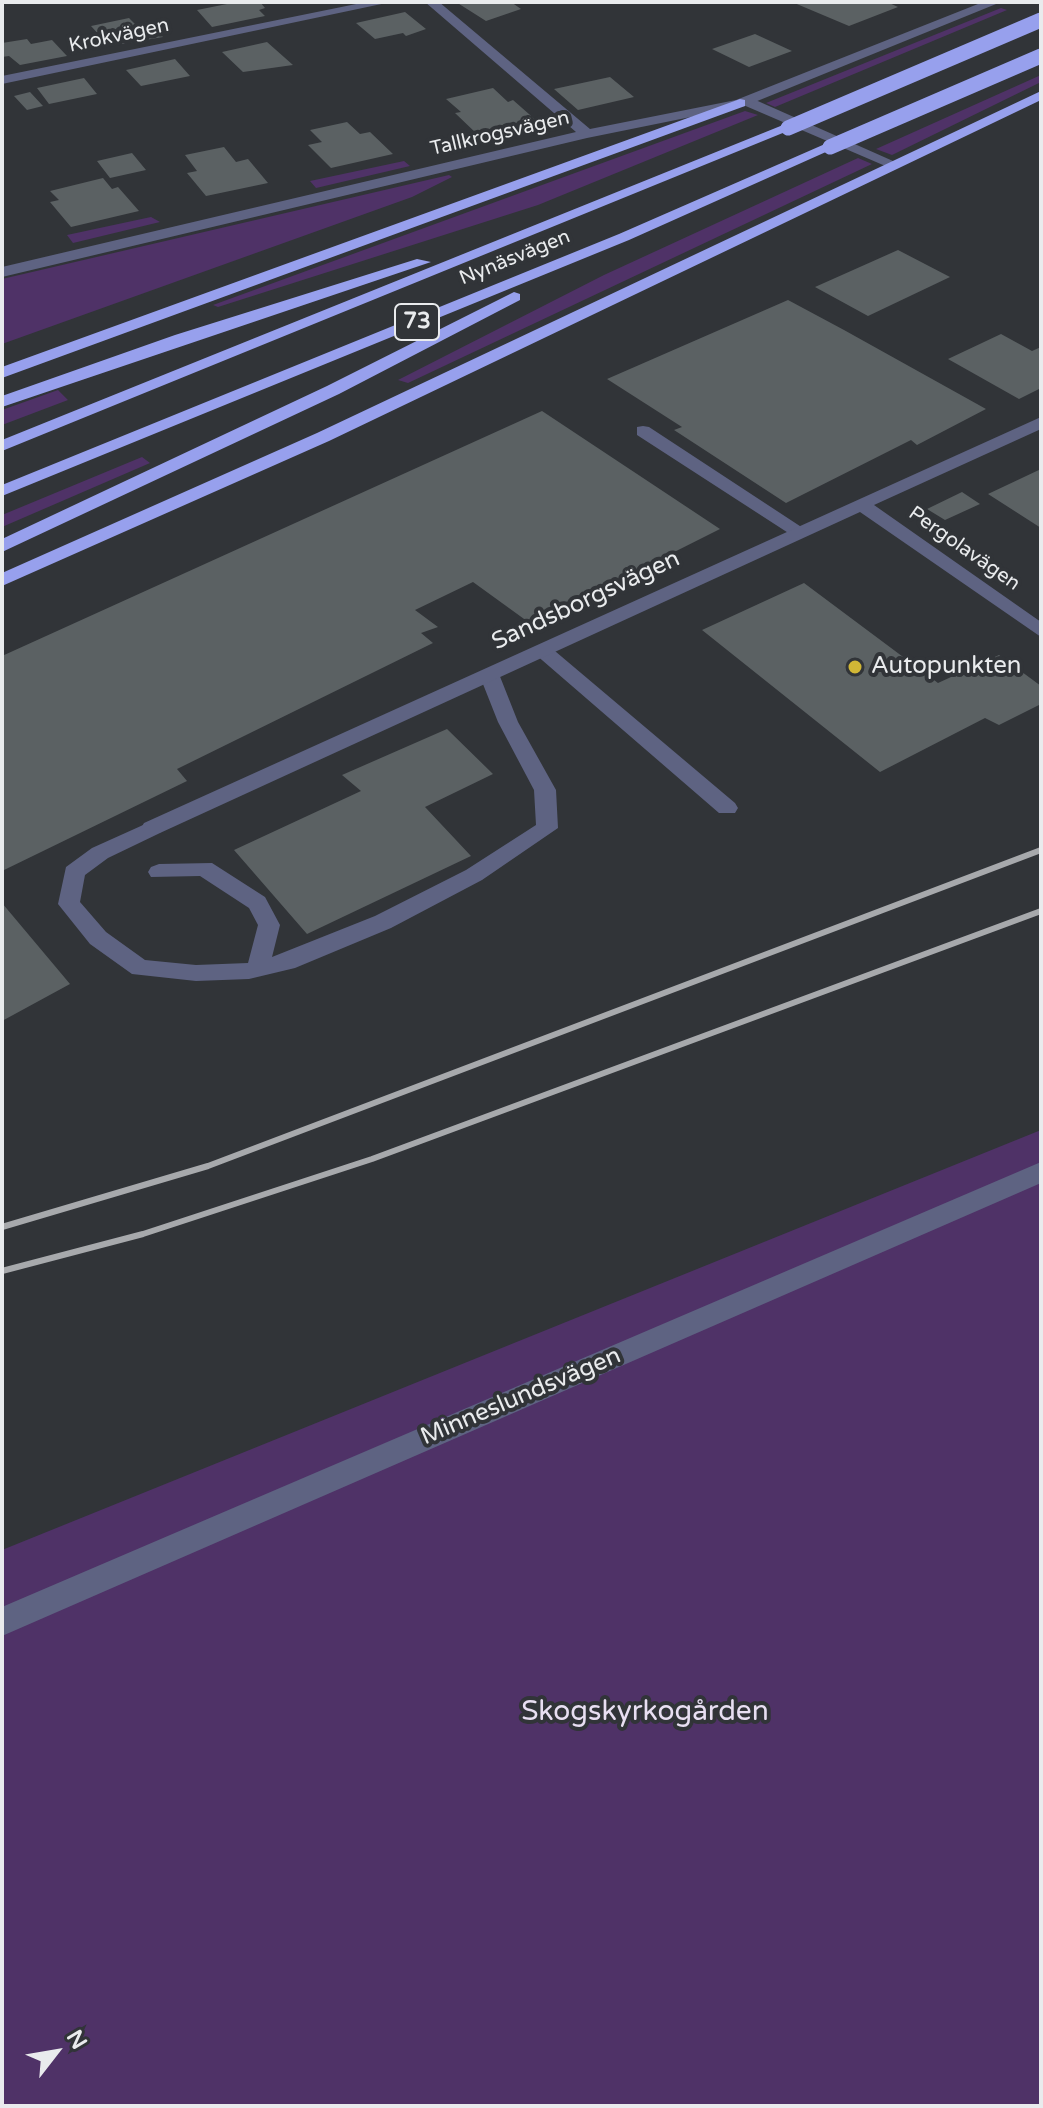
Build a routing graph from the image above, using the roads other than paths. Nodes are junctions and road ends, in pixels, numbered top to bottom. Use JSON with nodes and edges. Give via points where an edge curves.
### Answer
{"nodes":[{"id":1,"x":385,"y":2,"type":"edge"},
{"id":2,"x":431,"y":2,"type":"edge"},
{"id":3,"x":995,"y":2,"type":"edge"},
{"id":4,"x":1041,"y":20,"type":"edge"},
{"id":5,"x":1041,"y":56,"type":"edge"},
{"id":6,"x":2,"y":80,"type":"edge"},
{"id":7,"x":1041,"y":95,"type":"edge"},
{"id":8,"x":743,"y":102,"type":"junction"},
{"id":9,"x":587,"y":134,"type":"junction"},
{"id":10,"x":895,"y":165,"type":"junction"},
{"id":11,"x":560,"y":222,"type":"junction"},
{"id":12,"x":624,"y":237,"type":"junction"},
{"id":13,"x":2,"y":272,"type":"edge"},
{"id":14,"x":2,"y":373,"type":"edge"},
{"id":15,"x":2,"y":402,"type":"edge"},
{"id":16,"x":1041,"y":422,"type":"edge"},
{"id":17,"x":643,"y":431,"type":"dead end"},
{"id":18,"x":2,"y":446,"type":"edge"},
{"id":19,"x":2,"y":491,"type":"edge"},
{"id":20,"x":861,"y":504,"type":"junction"},
{"id":21,"x":800,"y":532,"type":"junction"},
{"id":22,"x":2,"y":546,"type":"edge"},
{"id":23,"x":2,"y":580,"type":"edge"},
{"id":24,"x":1041,"y":631,"type":"edge"},
{"id":25,"x":542,"y":650,"type":"junction"},
{"id":26,"x":489,"y":674,"type":"junction"},
{"id":27,"x":727,"y":808,"type":"dead end"},
{"id":28,"x":159,"y":872,"type":"dead end"},
{"id":29,"x":258,"y":969,"type":"junction"},
{"id":30,"x":1041,"y":1172,"type":"edge"},
{"id":31,"x":2,"y":1622,"type":"edge"}],
"edges":[{"from":1,"to":6,"type":"street","name":"Krokvägen"},
{"from":2,"to":9,"type":"street"},
{"from":3,"to":8,"type":"street","name":"Tallkrogsvägen"},
{"from":4,"to":11,"type":"highway","name":"Nynäsvägen","number":"73","bridge":true},
{"from":5,"to":12,"type":"highway","name":"Nynäsvägen","number":"73","bridge":true},
{"from":7,"to":10,"type":"highway"},
{"from":8,"to":9,"type":"street","name":"Tallkrogsvägen"},
{"from":8,"to":10,"type":"street"},
{"from":8,"to":14,"type":"highway"},
{"from":9,"to":13,"type":"street","name":"Tallkrogsvägen"},
{"from":10,"to":23,"type":"highway","via":[[323,437]]},
{"from":11,"to":15,"type":"highway","via":[[344,285]]},
{"from":11,"to":18,"type":"highway","name":"Nynäsvägen","number":"73"},
{"from":12,"to":19,"type":"highway","name":"Nynäsvägen","number":"73"},
{"from":12,"to":22,"type":"highway","via":[[333,390]]},
{"from":16,"to":20,"type":"street","name":"Sandsborgsvägen"},
{"from":17,"to":21,"type":"street"},
{"from":20,"to":21,"type":"street","name":"Sandsborgsvägen"},
{"from":20,"to":24,"type":"street","name":"Pergolavägen"},
{"from":21,"to":25,"type":"street","name":"Sandsborgsvägen"},
{"from":25,"to":26,"type":"street","name":"Sandsborgsvägen"},
{"from":25,"to":27,"type":"street"},
{"from":26,"to":29,"type":"street","via":[[545,790],[547,828],[474,875],[383,922]]},
{"from":26,"to":29,"type":"street","name":"Sandsborgsvägen","via":[[152,828],[74,872],[69,904],[98,938],[140,968],[196,973]]},
{"from":28,"to":29,"type":"street","via":[[204,868],[257,903],[269,925]]},
{"from":30,"to":31,"type":"street","name":"Minneslundsvägen"}]}
